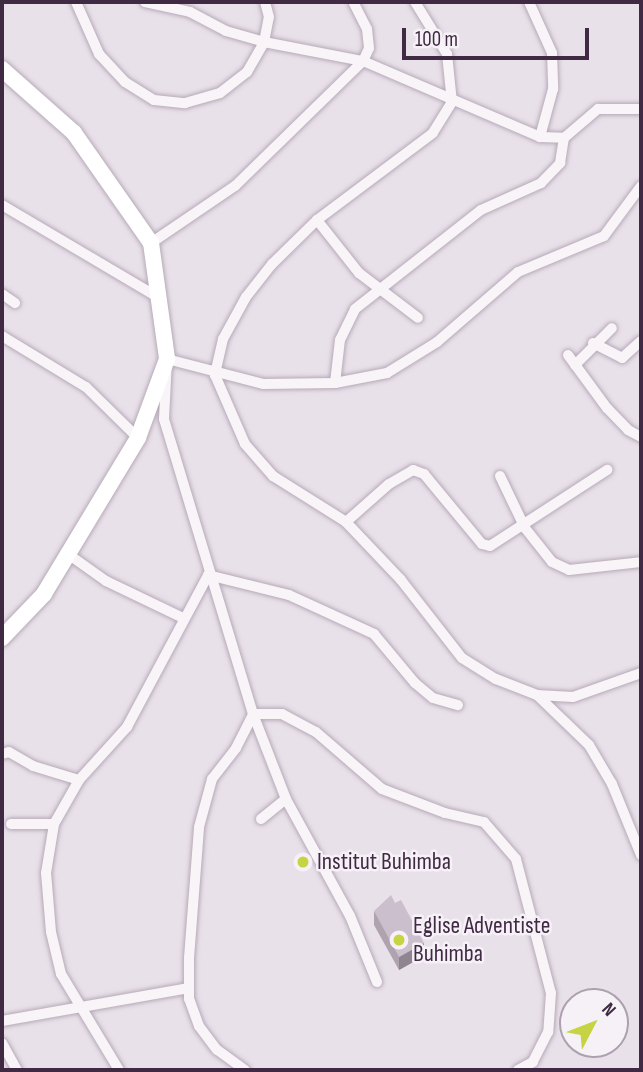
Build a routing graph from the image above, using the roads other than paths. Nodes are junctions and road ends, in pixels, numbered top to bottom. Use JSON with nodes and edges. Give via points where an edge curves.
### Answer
{"nodes":[{"id":1,"x":76,"y":2,"type":"edge"},
{"id":2,"x":145,"y":2,"type":"edge"},
{"id":3,"x":265,"y":2,"type":"edge"},
{"id":4,"x":353,"y":2,"type":"edge"},
{"id":5,"x":415,"y":2,"type":"edge"},
{"id":6,"x":529,"y":2,"type":"edge"},
{"id":7,"x":264,"y":42,"type":"junction"},
{"id":8,"x":363,"y":61,"type":"junction"},
{"id":9,"x":2,"y":69,"type":"edge"},
{"id":10,"x":453,"y":102,"type":"junction"},
{"id":11,"x":641,"y":109,"type":"edge"},
{"id":12,"x":540,"y":136,"type":"junction"},
{"id":13,"x":564,"y":138,"type":"junction"},
{"id":14,"x":641,"y":186,"type":"edge"},
{"id":15,"x":2,"y":205,"type":"edge"},
{"id":16,"x":317,"y":220,"type":"junction"},
{"id":17,"x":151,"y":243,"type":"junction"},
{"id":18,"x":379,"y":288,"type":"junction"},
{"id":19,"x":2,"y":293,"type":"edge"},
{"id":20,"x":162,"y":299,"type":"junction"},
{"id":21,"x":15,"y":303,"type":"dead end"},
{"id":22,"x":418,"y":318,"type":"dead end"},
{"id":23,"x":612,"y":328,"type":"dead end"},
{"id":24,"x":2,"y":336,"type":"edge"},
{"id":25,"x":641,"y":341,"type":"edge"},
{"id":26,"x":593,"y":343,"type":"junction"},
{"id":27,"x":167,"y":359,"type":"junction"},
{"id":28,"x":215,"y":375,"type":"junction"},
{"id":29,"x":335,"y":383,"type":"junction"},
{"id":30,"x":641,"y":437,"type":"edge"},
{"id":31,"x":138,"y":438,"type":"junction"},
{"id":32,"x":607,"y":470,"type":"dead end"},
{"id":33,"x":500,"y":476,"type":"dead end"},
{"id":34,"x":346,"y":522,"type":"junction"},
{"id":35,"x":525,"y":528,"type":"junction"},
{"id":36,"x":68,"y":554,"type":"junction"},
{"id":37,"x":641,"y":562,"type":"edge"},
{"id":38,"x":208,"y":575,"type":"junction"},
{"id":39,"x":183,"y":618,"type":"junction"},
{"id":40,"x":2,"y":638,"type":"edge"},
{"id":41,"x":641,"y":673,"type":"edge"},
{"id":42,"x":537,"y":695,"type":"junction"},
{"id":43,"x":458,"y":705,"type":"dead end"},
{"id":44,"x":253,"y":714,"type":"junction"},
{"id":45,"x":2,"y":754,"type":"edge"},
{"id":46,"x":79,"y":780,"type":"junction"},
{"id":47,"x":286,"y":799,"type":"junction"},
{"id":48,"x":261,"y":820,"type":"dead end"},
{"id":49,"x":11,"y":824,"type":"dead end"},
{"id":50,"x":54,"y":824,"type":"junction"},
{"id":51,"x":641,"y":855,"type":"edge"},
{"id":52,"x":377,"y":982,"type":"dead end"},
{"id":53,"x":189,"y":988,"type":"junction"},
{"id":54,"x":80,"y":1009,"type":"junction"},
{"id":55,"x":2,"y":1021,"type":"edge"},
{"id":56,"x":2,"y":1043,"type":"edge"},
{"id":57,"x":17,"y":1070,"type":"edge"},
{"id":58,"x":119,"y":1070,"type":"edge"},
{"id":59,"x":245,"y":1070,"type":"edge"},
{"id":60,"x":518,"y":1070,"type":"edge"}],
"edges":[{"from":1,"to":7,"type":"street","via":[[100,54],[125,82],[154,100],[185,103],[220,93],[247,72]]},
{"from":2,"to":7,"type":"street","via":[[190,12],[226,32]]},
{"from":3,"to":7,"type":"street","via":[[269,17]]},
{"from":4,"to":8,"type":"street","via":[[366,29],[369,48]]},
{"from":5,"to":10,"type":"street","via":[[447,54]]},
{"from":6,"to":12,"type":"street","via":[[552,53],[553,89]]},
{"from":7,"to":8,"type":"street"},
{"from":8,"to":10,"type":"street"},
{"from":8,"to":17,"type":"street","via":[[235,186]]},
{"from":9,"to":17,"type":"street","via":[[74,133]]},
{"from":10,"to":12,"type":"street"},
{"from":10,"to":16,"type":"street","via":[[433,133]]},
{"from":11,"to":13,"type":"street","via":[[598,110]]},
{"from":12,"to":13,"type":"street"},
{"from":13,"to":18,"type":"street","via":[[559,163],[541,183],[481,210]]},
{"from":14,"to":29,"type":"street","via":[[621,216],[592,244],[518,272],[403,366]]},
{"from":15,"to":20,"type":"street"},
{"from":16,"to":18,"type":"street","via":[[359,272]]},
{"from":16,"to":28,"type":"street","via":[[246,297],[223,339]]},
{"from":17,"to":20,"type":"street"},
{"from":18,"to":22,"type":"street"},
{"from":18,"to":29,"type":"street","via":[[345,325]]},
{"from":19,"to":21,"type":"street"},
{"from":20,"to":27,"type":"street"},
{"from":23,"to":26,"type":"street"},
{"from":24,"to":31,"type":"street","via":[[86,387]]},
{"from":25,"to":26,"type":"street","via":[[622,358]]},
{"from":26,"to":30,"type":"street","via":[[571,360],[607,408]]},
{"from":27,"to":28,"type":"street"},
{"from":27,"to":31,"type":"street"},
{"from":27,"to":38,"type":"street","via":[[164,419]]},
{"from":28,"to":29,"type":"street","via":[[263,384]]},
{"from":28,"to":34,"type":"street","via":[[245,444],[273,476]]},
{"from":31,"to":36,"type":"street"},
{"from":32,"to":35,"type":"street","via":[[575,488]]},
{"from":33,"to":35,"type":"street"},
{"from":34,"to":35,"type":"street","via":[[389,484],[413,470],[425,474],[482,544],[490,547]]},
{"from":34,"to":42,"type":"street","via":[[401,580],[462,658],[496,679]]},
{"from":35,"to":37,"type":"street","via":[[552,562],[569,570]]},
{"from":36,"to":39,"type":"street","via":[[106,581]]},
{"from":36,"to":40,"type":"street","via":[[44,594]]},
{"from":38,"to":39,"type":"street"},
{"from":38,"to":43,"type":"street","via":[[289,595],[374,634],[415,683],[433,698]]},
{"from":38,"to":44,"type":"street"},
{"from":39,"to":46,"type":"street","via":[[127,727]]},
{"from":41,"to":42,"type":"street","via":[[573,697]]},
{"from":42,"to":51,"type":"street","via":[[590,745],[612,783]]},
{"from":44,"to":47,"type":"street"},
{"from":44,"to":53,"type":"street","via":[[236,748],[212,779],[199,827]]},
{"from":44,"to":60,"type":"street","via":[[282,714],[316,732],[382,789],[484,822],[516,859],[551,993],[548,1032],[533,1062]]},
{"from":45,"to":46,"type":"street","via":[[9,752],[33,766]]},
{"from":46,"to":50,"type":"street"},
{"from":47,"to":48,"type":"street"},
{"from":47,"to":52,"type":"street","via":[[350,916]]},
{"from":49,"to":50,"type":"street"},
{"from":50,"to":54,"type":"street","via":[[46,873],[51,932],[61,974]]},
{"from":53,"to":54,"type":"street"},
{"from":53,"to":59,"type":"street","via":[[199,1026],[217,1050]]},
{"from":54,"to":55,"type":"street"},
{"from":54,"to":58,"type":"street"},
{"from":56,"to":57,"type":"street"}]}
